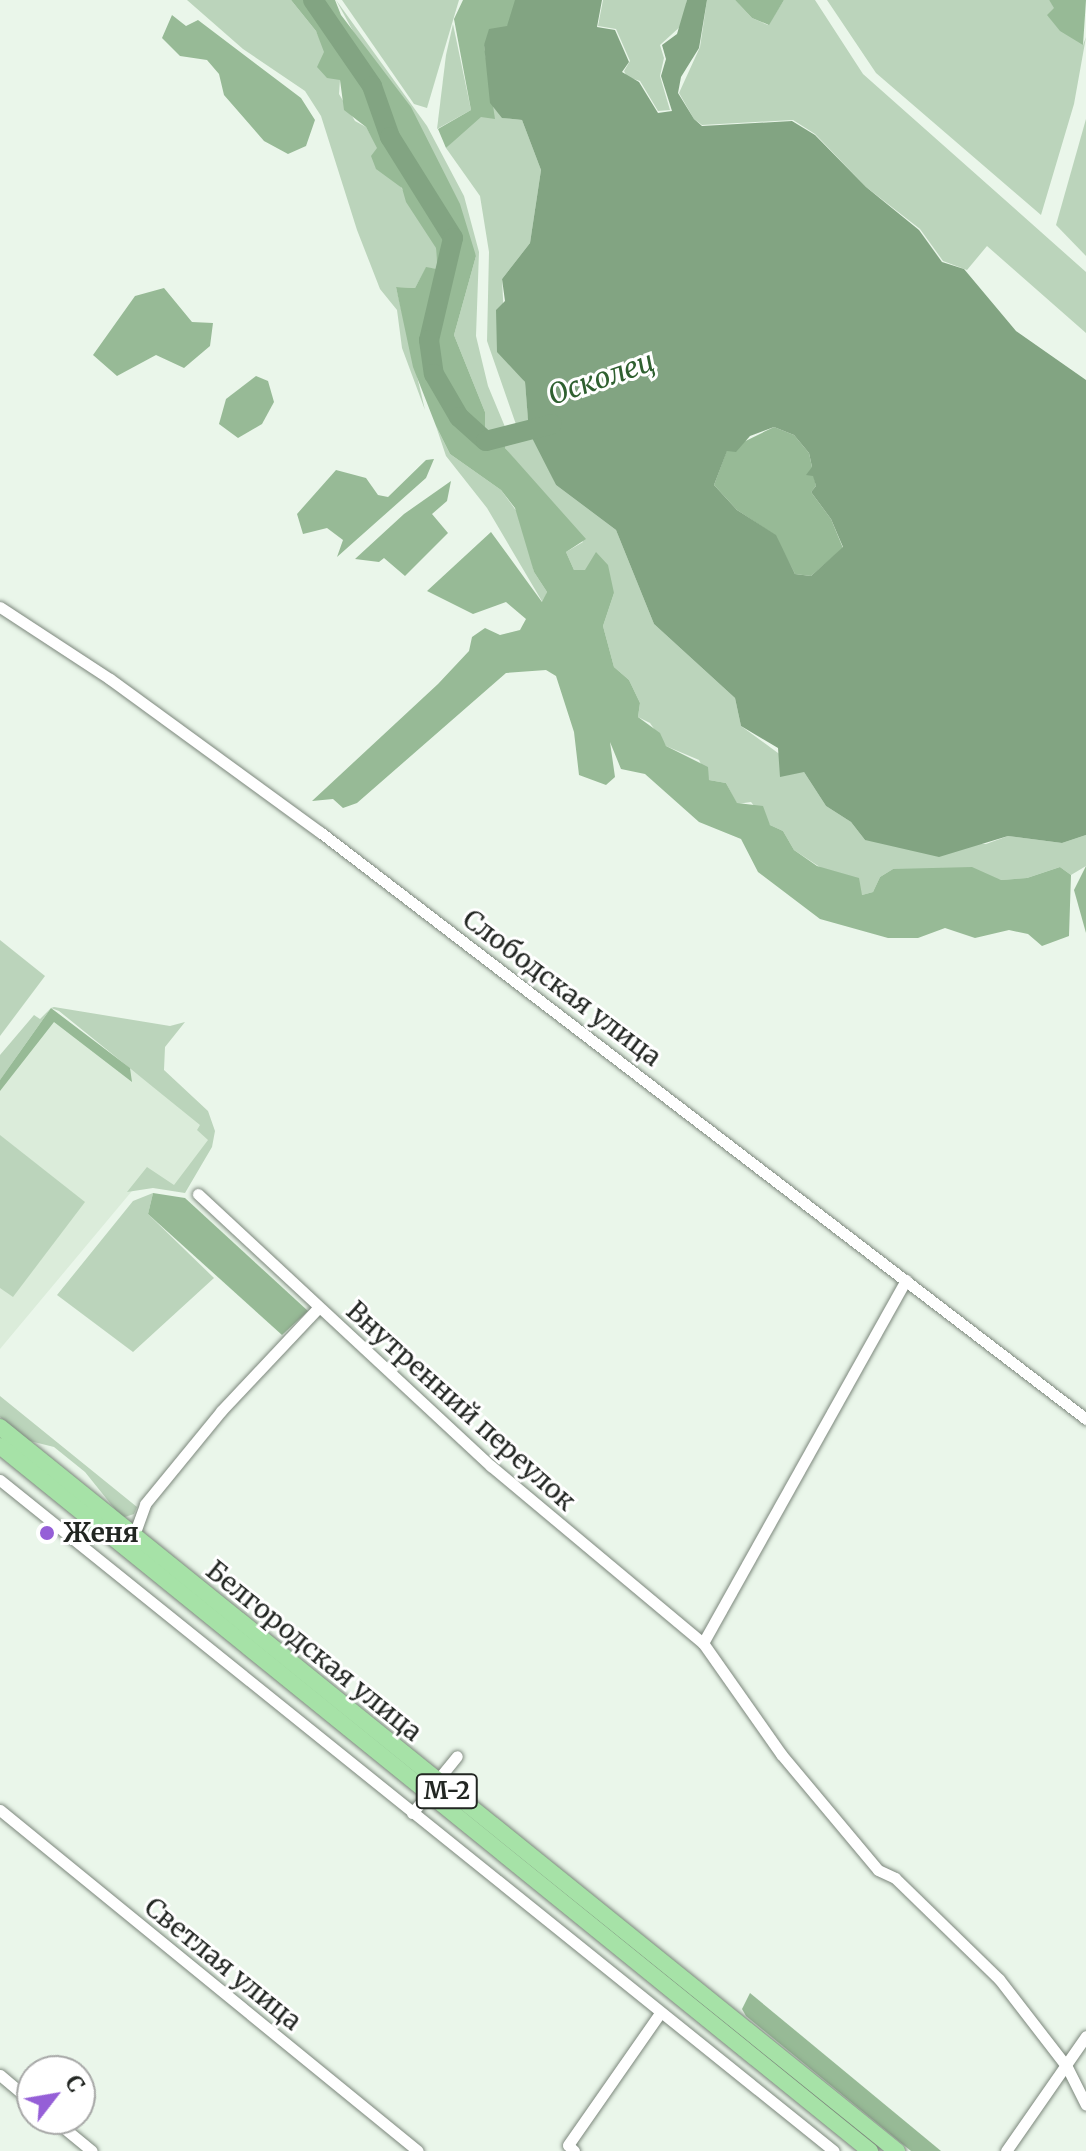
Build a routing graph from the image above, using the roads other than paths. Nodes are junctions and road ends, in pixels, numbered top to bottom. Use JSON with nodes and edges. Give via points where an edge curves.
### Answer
{"nodes":[{"id":1,"x":0,"y":607,"type":"edge"},
{"id":2,"x":198,"y":1194,"type":"dead end"},
{"id":3,"x":906,"y":1280,"type":"junction"},
{"id":4,"x":318,"y":1308,"type":"junction"},
{"id":5,"x":1086,"y":1419,"type":"edge"},
{"id":6,"x":0,"y":1427,"type":"edge"},
{"id":7,"x":0,"y":1446,"type":"edge"},
{"id":8,"x":0,"y":1480,"type":"edge"},
{"id":9,"x":134,"y":1535,"type":"junction"},
{"id":10,"x":703,"y":1643,"type":"junction"},
{"id":11,"x":457,"y":1756,"type":"dead end"},
{"id":12,"x":432,"y":1788,"type":"junction"},
{"id":13,"x":0,"y":1810,"type":"edge"},
{"id":14,"x":412,"y":1813,"type":"junction"},
{"id":15,"x":660,"y":2013,"type":"junction"},
{"id":16,"x":1086,"y":2036,"type":"edge"},
{"id":17,"x":1067,"y":2067,"type":"junction"},
{"id":18,"x":0,"y":2075,"type":"edge"},
{"id":19,"x":16,"y":2088,"type":"edge"},
{"id":20,"x":1086,"y":2105,"type":"edge"},
{"id":21,"x":72,"y":2135,"type":"edge"},
{"id":22,"x":92,"y":2151,"type":"edge"},
{"id":23,"x":418,"y":2151,"type":"edge"},
{"id":24,"x":574,"y":2151,"type":"edge"},
{"id":25,"x":834,"y":2151,"type":"edge"},
{"id":26,"x":870,"y":2151,"type":"edge"},
{"id":27,"x":897,"y":2151,"type":"edge"},
{"id":28,"x":1006,"y":2151,"type":"edge"}],
"edges":[{"from":1,"to":3,"type":"street","name":"Слободская улица","via":[[110,679],[320,832]]},
{"from":2,"to":4,"type":"street","name":"Внутренний переулок"},
{"from":3,"to":5,"type":"street","name":"Слободская улица"},
{"from":3,"to":10,"type":"street"},
{"from":4,"to":9,"type":"street","via":[[221,1411],[155,1493]]},
{"from":4,"to":10,"type":"street","name":"Внутренний переулок","via":[[491,1466]]},
{"from":6,"to":9,"type":"main road","name":"Белгородская улица","number":"М-2"},
{"from":7,"to":12,"type":"main road","name":"Белгородская улица","number":"М-2"},
{"from":8,"to":14,"type":"street"},
{"from":9,"to":12,"type":"main road","name":"Белгородская улица","number":"М-2"},
{"from":10,"to":17,"type":"street","name":"Внутренний переулок","via":[[781,1754],[878,1870],[895,1878],[999,1979]]},
{"from":11,"to":12,"type":"street"},
{"from":12,"to":14,"type":"street"},
{"from":12,"to":26,"type":"main road","name":"Белгородская улица","number":"М-2"},
{"from":12,"to":27,"type":"main road","name":"Белгородская улица","number":"М-2"},
{"from":13,"to":23,"type":"street","name":"Светлая улица"},
{"from":14,"to":15,"type":"street"},
{"from":15,"to":24,"type":"street","via":[[568,2145]]},
{"from":15,"to":25,"type":"street"},
{"from":16,"to":17,"type":"street"},
{"from":17,"to":20,"type":"street"},
{"from":17,"to":28,"type":"street"},
{"from":18,"to":19,"type":"street"},
{"from":21,"to":22,"type":"street"}]}
